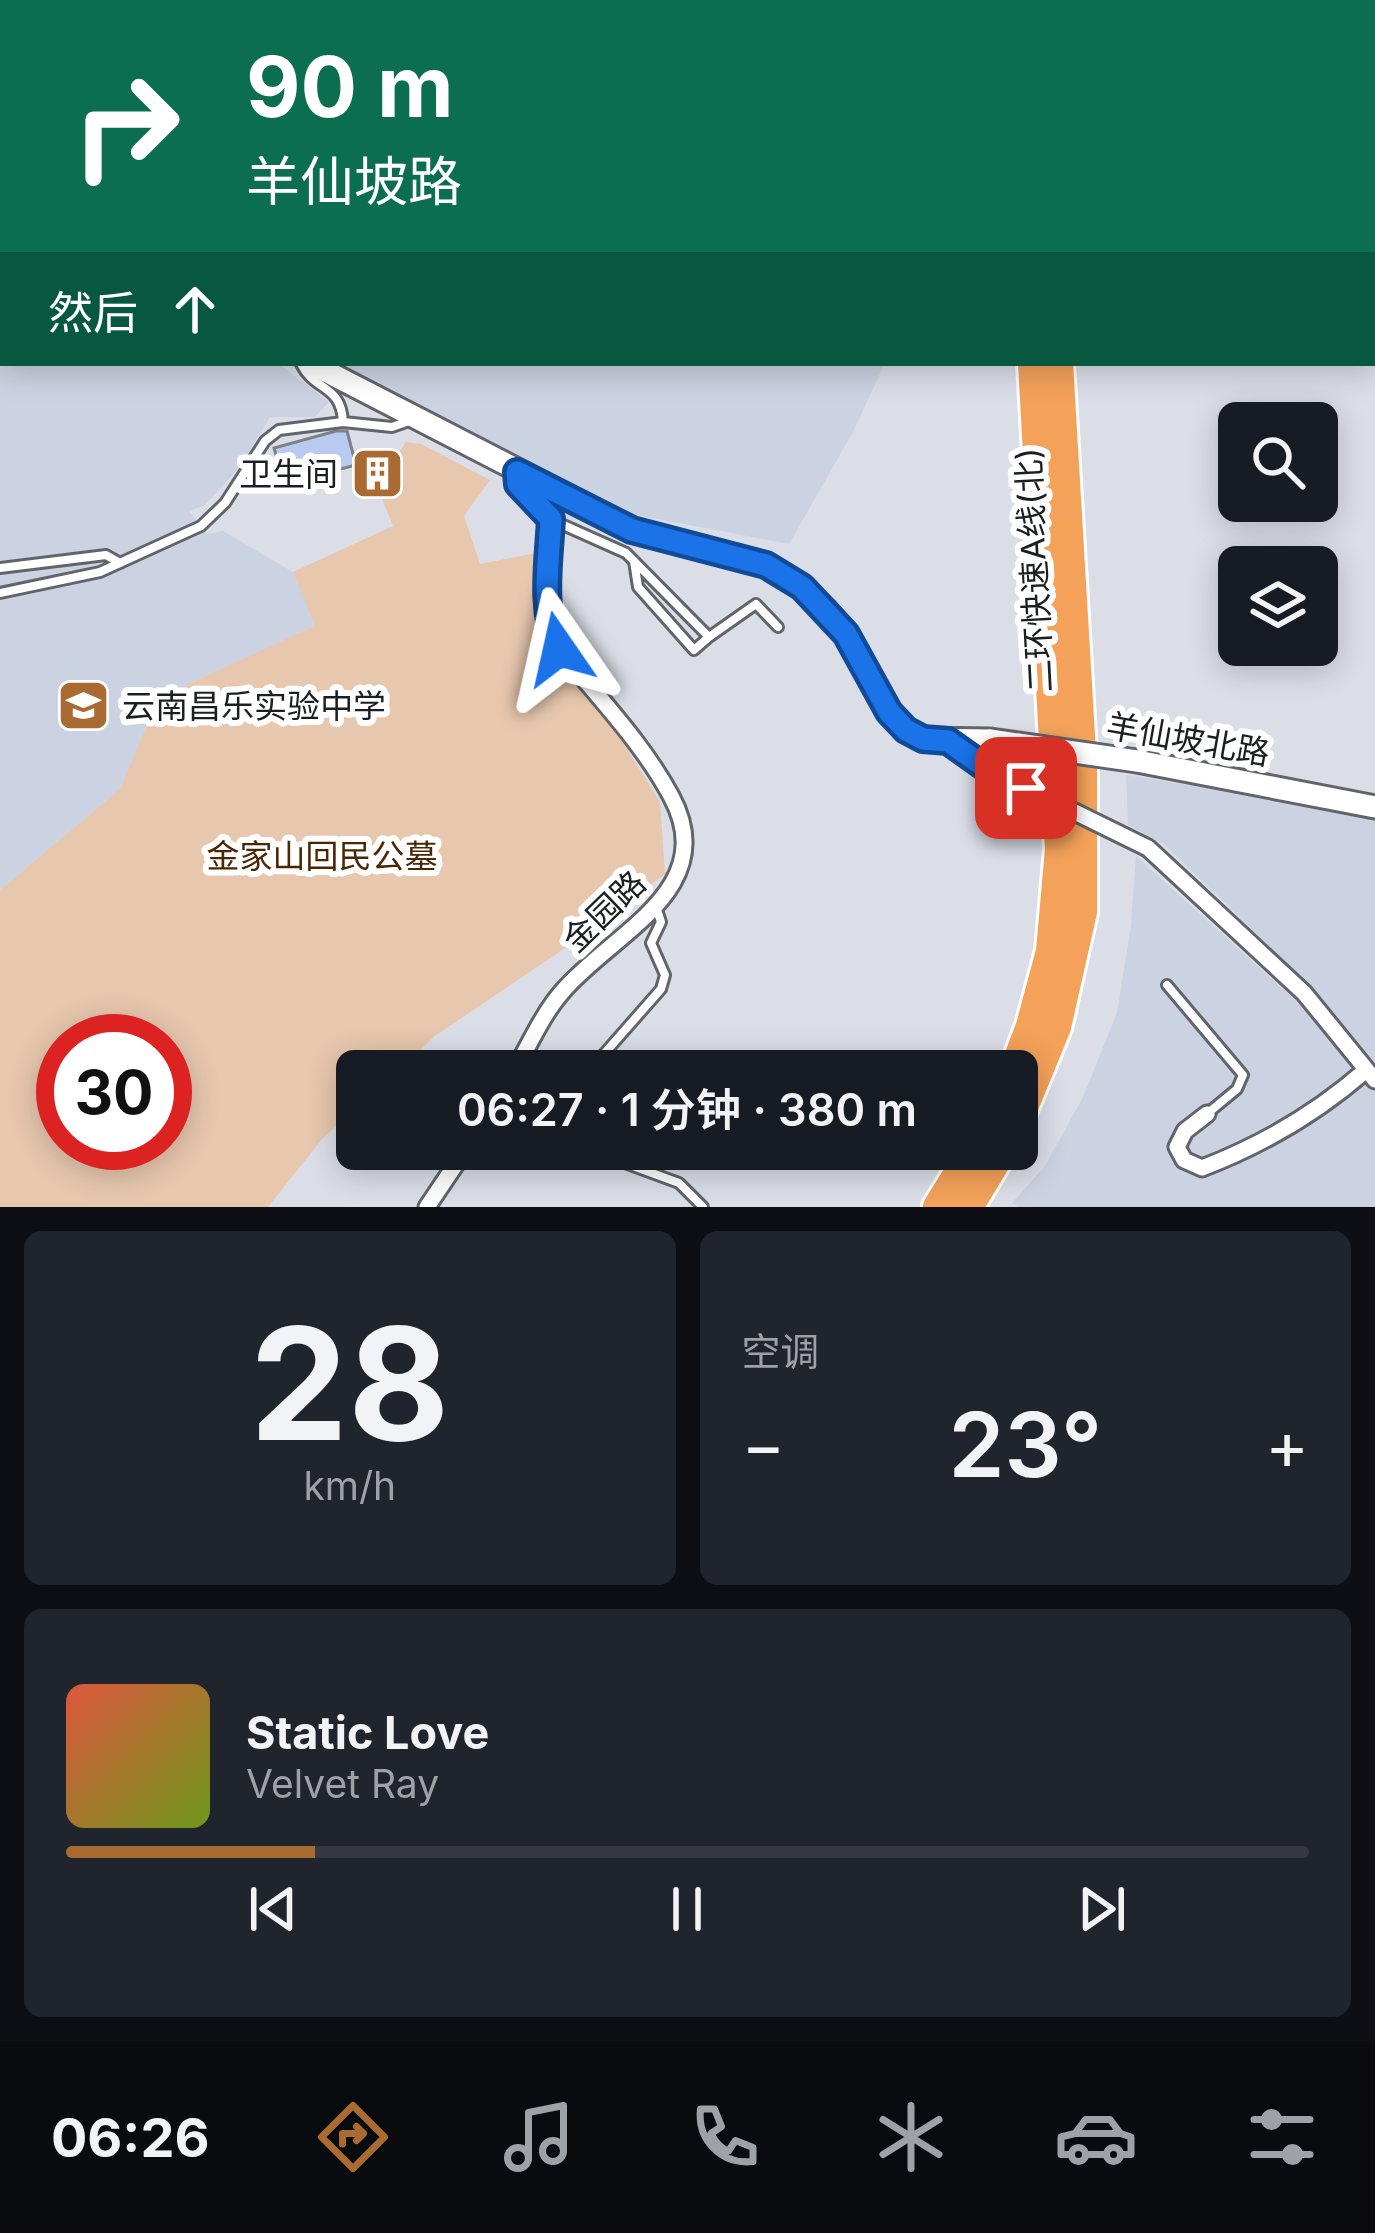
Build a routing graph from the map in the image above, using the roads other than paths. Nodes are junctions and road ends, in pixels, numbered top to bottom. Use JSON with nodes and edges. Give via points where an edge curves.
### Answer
{"nodes":[{"id":1,"x":306,"y":366,"type":"edge"},
{"id":2,"x":312,"y":366,"type":"edge"},
{"id":3,"x":1033,"y":366,"type":"edge"},
{"id":4,"x":1058,"y":366,"type":"edge"},
{"id":5,"x":414,"y":419,"type":"junction"},
{"id":6,"x":344,"y":422,"type":"junction"},
{"id":7,"x":517,"y":472,"type":"junction"},
{"id":8,"x":551,"y":519,"type":"junction"},
{"id":9,"x":634,"y":559,"type":"junction"},
{"id":10,"x":121,"y":563,"type":"junction"},
{"id":11,"x":0,"y":568,"type":"edge"},
{"id":12,"x":0,"y":593,"type":"edge"},
{"id":13,"x":778,"y":627,"type":"dead end"},
{"id":14,"x":710,"y":637,"type":"junction"},
{"id":15,"x":948,"y":741,"type":"junction"},
{"id":16,"x":1375,"y":807,"type":"edge"},
{"id":17,"x":656,"y":906,"type":"junction"},
{"id":18,"x":1167,"y":985,"type":"dead end"},
{"id":19,"x":526,"y":1050,"type":"edge"},
{"id":20,"x":607,"y":1050,"type":"edge"},
{"id":21,"x":1021,"y":1050,"type":"edge"},
{"id":22,"x":1038,"y":1071,"type":"edge"},
{"id":23,"x":1370,"y":1075,"type":"edge"},
{"id":24,"x":1207,"y":1114,"type":"joint"},
{"id":25,"x":452,"y":1170,"type":"edge"},
{"id":26,"x":642,"y":1170,"type":"edge"},
{"id":27,"x":961,"y":1170,"type":"edge"},
{"id":28,"x":992,"y":1170,"type":"edge"},
{"id":29,"x":976,"y":1199,"type":"edge"},
{"id":30,"x":427,"y":1207,"type":"edge"},
{"id":31,"x":703,"y":1207,"type":"edge"},
{"id":32,"x":938,"y":1207,"type":"edge"}],
"edges":[{"from":1,"to":6,"type":"lane","via":[[337,395]]},
{"from":2,"to":5,"type":"street"},
{"from":3,"to":21,"type":"highway","via":[[1060,849],[1051,951]]},
{"from":4,"to":22,"type":"highway","name":"二环快速A线(北)","via":[[1082,770],[1082,912]]},
{"from":5,"to":6,"type":"lane","via":[[392,427]]},
{"from":5,"to":7,"type":"street"},
{"from":6,"to":10,"type":"lane","via":[[279,430],[201,526]]},
{"from":7,"to":8,"type":"street","via":[[518,484]]},
{"from":7,"to":15,"type":"street","via":[[632,530],[766,565],[802,587],[846,634],[906,730]]},
{"from":8,"to":9,"type":"lane"},
{"from":8,"to":17,"type":"street","name":"金园路","via":[[551,632],[638,747],[683,830],[684,862]]},
{"from":9,"to":14,"type":"lane"},
{"from":9,"to":14,"type":"lane","via":[[638,587],[694,650]]},
{"from":10,"to":11,"type":"lane","via":[[106,555]]},
{"from":10,"to":12,"type":"lane"},
{"from":13,"to":14,"type":"lane","via":[[756,604]]},
{"from":15,"to":16,"type":"street","name":"羊仙坡北路","bridge":true,"via":[[1136,761]]},
{"from":15,"to":23,"type":"street","bridge":true,"via":[[1148,848],[1304,992]]},
{"from":17,"to":19,"type":"street","name":"金园路","via":[[560,993]]},
{"from":17,"to":20,"type":"lane","via":[[661,922],[651,943],[665,975],[661,989]]},
{"from":18,"to":24,"type":"lane","via":[[1243,1075]]},
{"from":23,"to":24,"type":"street","via":[[1244,1152],[1202,1168],[1177,1147]]},
{"from":25,"to":30,"type":"street"},
{"from":26,"to":31,"type":"lane","via":[[679,1183]]},
{"from":27,"to":32,"type":"highway"},
{"from":28,"to":29,"type":"highway"}]}
